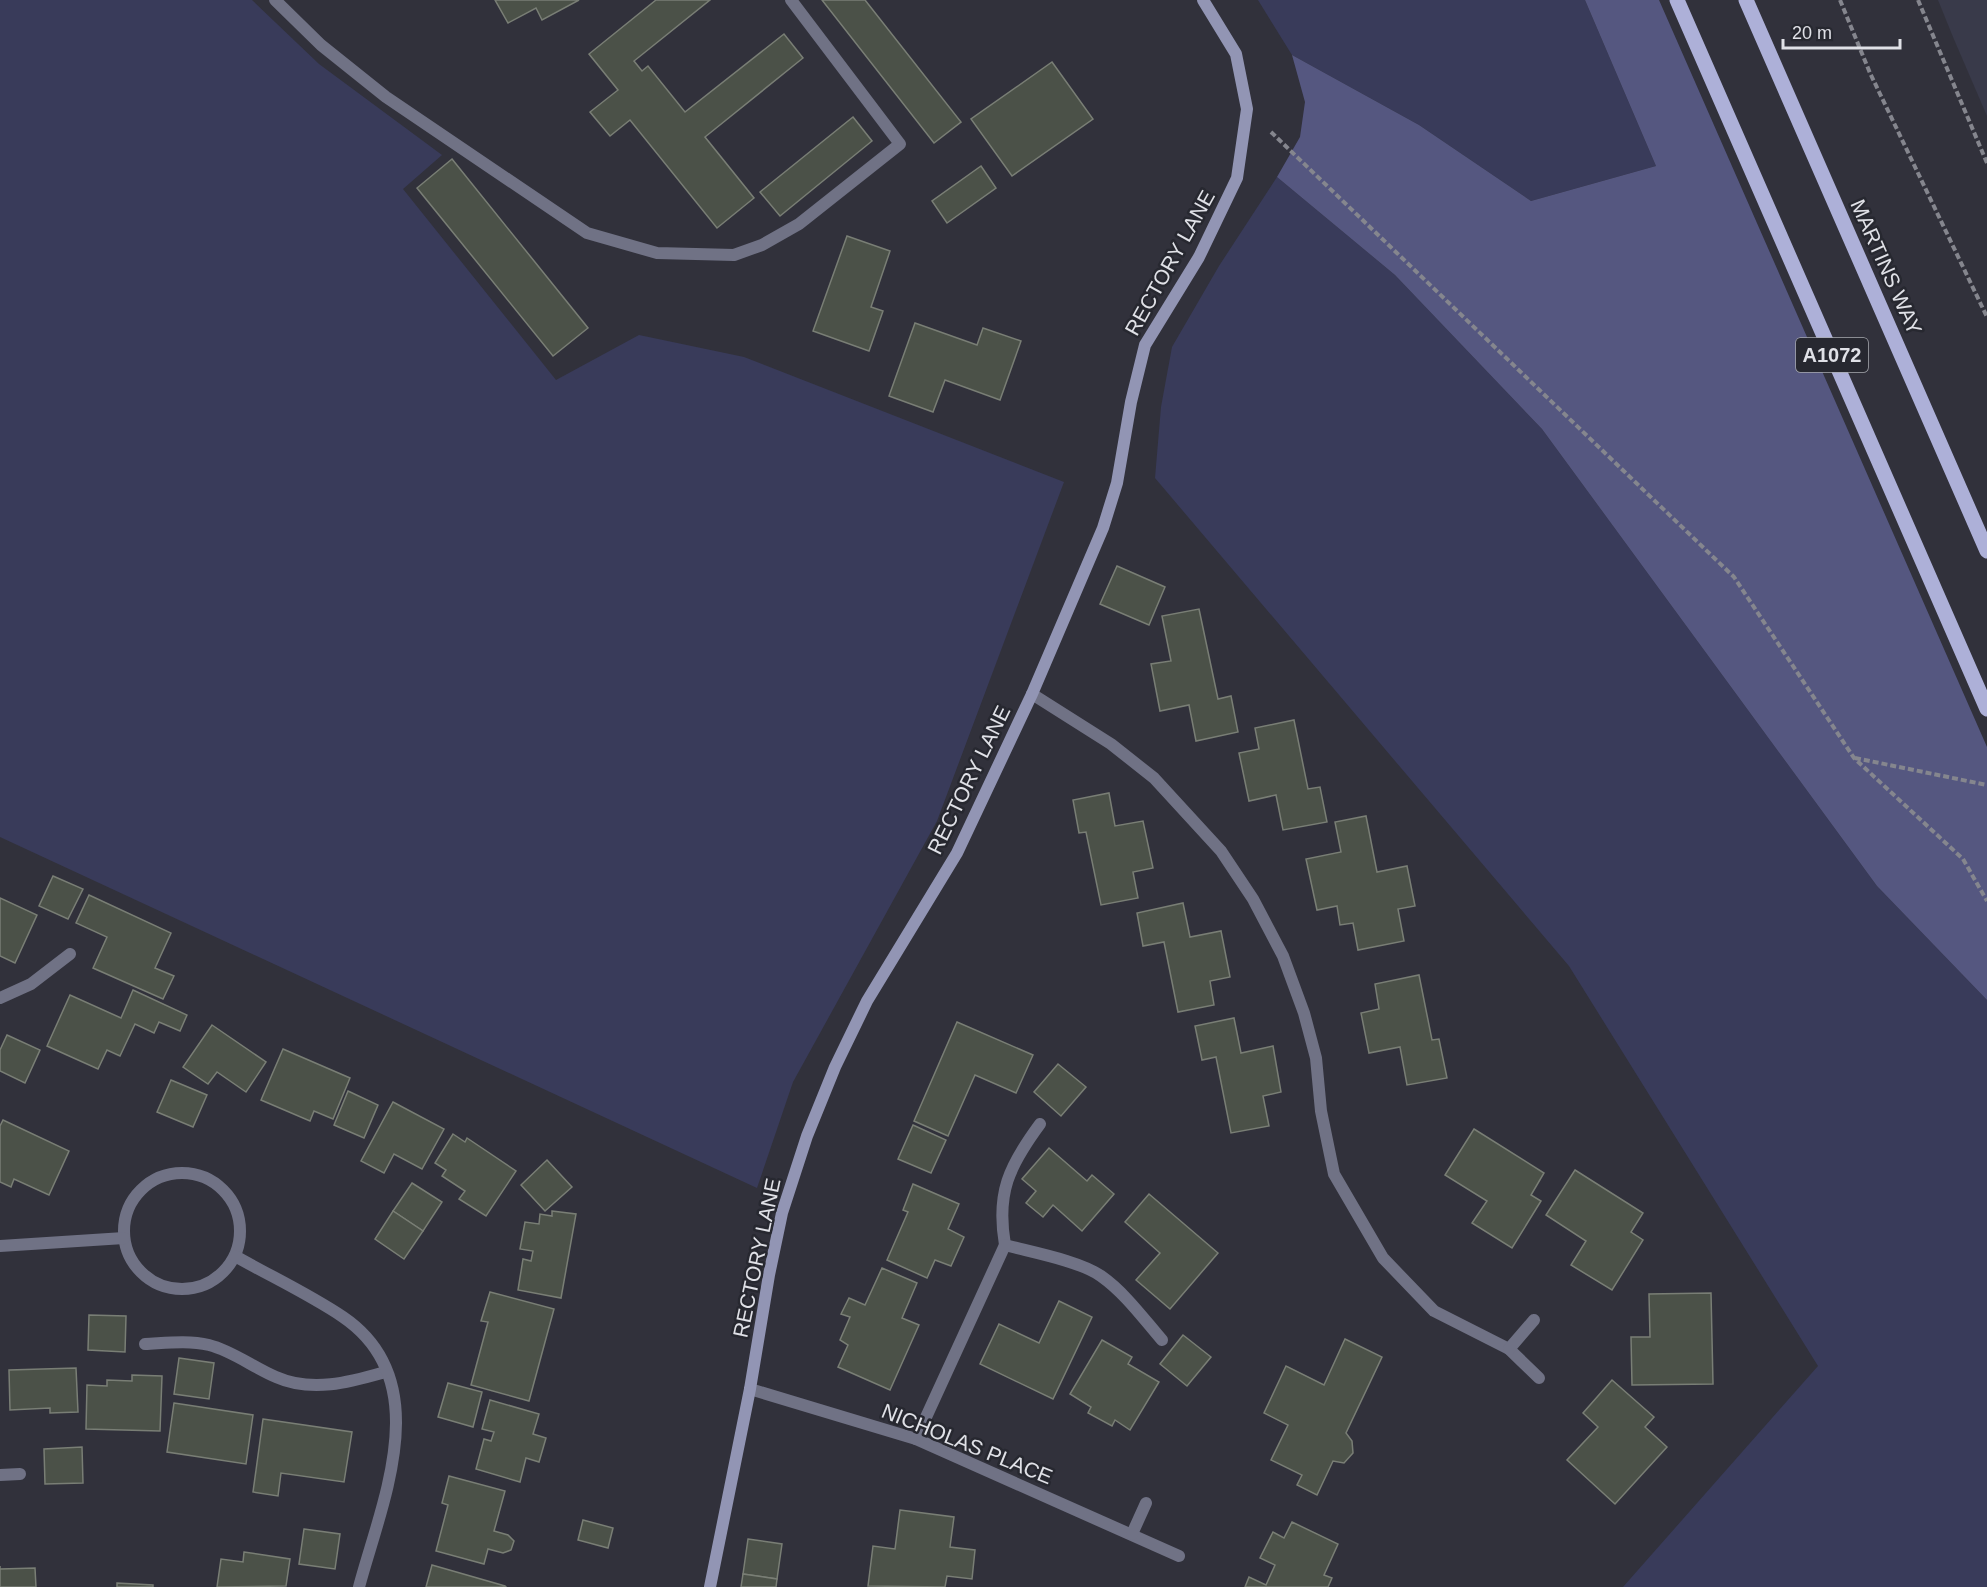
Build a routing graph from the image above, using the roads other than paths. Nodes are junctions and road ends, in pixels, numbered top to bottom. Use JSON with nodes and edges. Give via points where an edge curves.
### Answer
{"nodes":[{"id":1,"x":275,"y":0,"type":"edge"},
{"id":2,"x":791,"y":0,"type":"edge"},
{"id":3,"x":1203,"y":0,"type":"edge"},
{"id":4,"x":1677,"y":0,"type":"edge"},
{"id":5,"x":1746,"y":0,"type":"edge"},
{"id":6,"x":1987,"y":551,"type":"edge"},
{"id":7,"x":1032,"y":694,"type":"junction"},
{"id":8,"x":1987,"y":710,"type":"edge"},
{"id":9,"x":70,"y":954,"type":"dead end"},
{"id":10,"x":0,"y":998,"type":"edge"},
{"id":11,"x":1040,"y":1124,"type":"dead end"},
{"id":12,"x":124,"y":1238,"type":"junction"},
{"id":13,"x":1005,"y":1245,"type":"junction"},
{"id":14,"x":0,"y":1246,"type":"edge"},
{"id":15,"x":235,"y":1256,"type":"junction"},
{"id":16,"x":1534,"y":1320,"type":"dead end"},
{"id":17,"x":1161,"y":1340,"type":"dead end"},
{"id":18,"x":144,"y":1344,"type":"dead end"},
{"id":19,"x":1509,"y":1349,"type":"junction"},
{"id":20,"x":385,"y":1372,"type":"junction"},
{"id":21,"x":1539,"y":1378,"type":"dead end"},
{"id":22,"x":750,"y":1389,"type":"junction"},
{"id":23,"x":916,"y":1439,"type":"junction"},
{"id":24,"x":20,"y":1474,"type":"dead end"},
{"id":25,"x":0,"y":1475,"type":"edge"},
{"id":26,"x":1146,"y":1503,"type":"dead end"},
{"id":27,"x":1132,"y":1533,"type":"junction"},
{"id":28,"x":1179,"y":1556,"type":"dead end"},
{"id":29,"x":358,"y":1587,"type":"edge"},
{"id":30,"x":710,"y":1587,"type":"edge"}],
"edges":[{"from":1,"to":2,"type":"street","via":[[321,45],[386,97],[587,233],[657,253],[710,256],[734,255],[800,224],[900,144]]},
{"from":3,"to":7,"type":"street","name":"RECTORY LANE","via":[[1236,54],[1247,109],[1237,178],[1199,257],[1145,345],[1117,483],[1103,528]]},
{"from":4,"to":8,"type":"main road","number":"A1072"},
{"from":5,"to":6,"type":"main road","name":"MARTINS WAY","number":"A1072"},
{"from":7,"to":19,"type":"street","via":[[1111,744],[1154,778],[1221,851],[1253,899],[1283,956],[1304,1013],[1316,1058],[1321,1111],[1339,1183],[1383,1258],[1434,1311]]},
{"from":7,"to":22,"type":"street","name":"RECTORY LANE","via":[[957,853],[867,1001],[807,1136],[782,1213]]},
{"from":9,"to":10,"type":"street","via":[[31,984]]},
{"from":11,"to":13,"type":"street","via":[[1009,1171],[1002,1195]]},
{"from":12,"to":14,"type":"street"},
{"from":12,"to":15,"type":"street","via":[[140,1271],[173,1288],[210,1283]]},
{"from":12,"to":15,"type":"street","via":[[131,1203],[142,1188],[157,1178],[192,1173],[224,1189],[234,1204],[240,1230]]},
{"from":13,"to":17,"type":"street","via":[[1100,1275],[1122,1294]]},
{"from":13,"to":23,"type":"street"},
{"from":15,"to":20,"type":"street","via":[[344,1317],[380,1357]]},
{"from":16,"to":19,"type":"street"},
{"from":18,"to":20,"type":"street","via":[[210,1345],[278,1378],[302,1384],[348,1382]]},
{"from":19,"to":21,"type":"street"},
{"from":20,"to":29,"type":"street","via":[[396,1409],[394,1462]]},
{"from":22,"to":23,"type":"street","name":"NICHOLAS PLACE"},
{"from":22,"to":30,"type":"street","name":"RECTORY LANE"},
{"from":23,"to":27,"type":"street","name":"NICHOLAS PLACE"},
{"from":24,"to":25,"type":"street"},
{"from":26,"to":27,"type":"street"},
{"from":27,"to":28,"type":"street","name":"NICHOLAS PLACE"}]}
